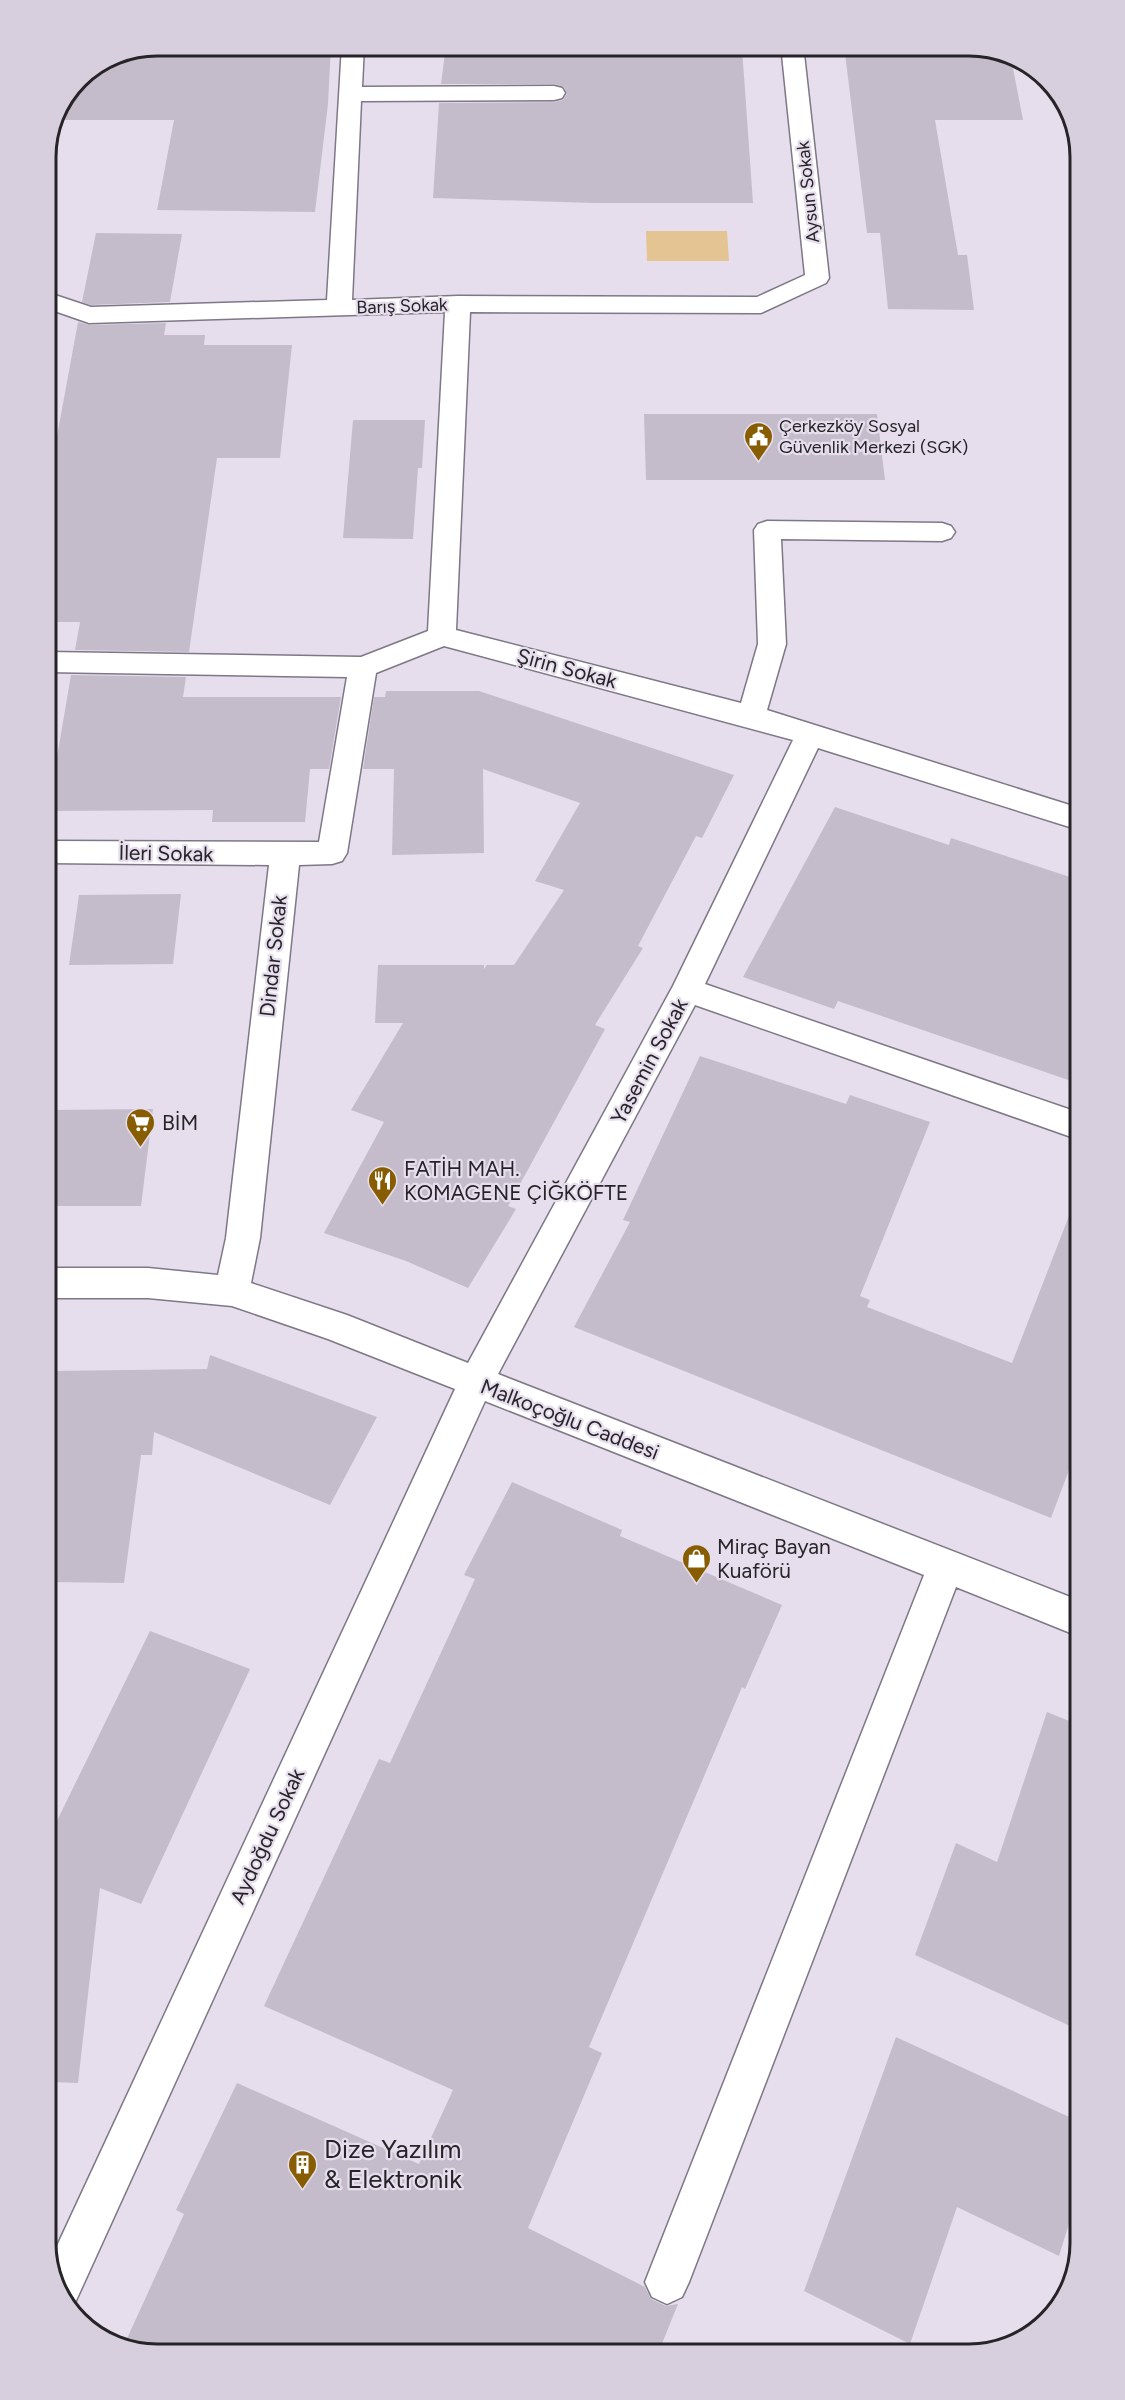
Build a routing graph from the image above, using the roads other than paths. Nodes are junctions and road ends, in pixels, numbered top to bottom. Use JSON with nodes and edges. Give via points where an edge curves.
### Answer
{"nodes":[{"id":1,"x":352,"y":56,"type":"edge"},
{"id":2,"x":793,"y":56,"type":"edge"},
{"id":3,"x":554,"y":93,"type":"dead end"},
{"id":4,"x":350,"y":94,"type":"junction"},
{"id":5,"x":56,"y":303,"type":"edge"},
{"id":6,"x":458,"y":304,"type":"junction"},
{"id":7,"x":761,"y":305,"type":"joint"},
{"id":8,"x":339,"y":308,"type":"junction"},
{"id":9,"x":942,"y":532,"type":"dead end"},
{"id":10,"x":442,"y":636,"type":"junction"},
{"id":11,"x":56,"y":662,"type":"edge"},
{"id":12,"x":363,"y":666,"type":"junction"},
{"id":13,"x":752,"y":716,"type":"junction"},
{"id":14,"x":811,"y":733,"type":"junction"},
{"id":15,"x":1070,"y":816,"type":"edge"},
{"id":16,"x":56,"y":852,"type":"edge"},
{"id":17,"x":285,"y":854,"type":"junction"},
{"id":18,"x":687,"y":990,"type":"junction"},
{"id":19,"x":1070,"y":1124,"type":"edge"},
{"id":20,"x":56,"y":1283,"type":"edge"},
{"id":21,"x":232,"y":1291,"type":"junction"},
{"id":22,"x":476,"y":1382,"type":"junction"},
{"id":23,"x":945,"y":1565,"type":"junction"},
{"id":24,"x":1070,"y":1615,"type":"edge"},
{"id":25,"x":63,"y":2281,"type":"edge"},
{"id":26,"x":667,"y":2282,"type":"dead end"}],
"edges":[{"from":1,"to":4,"type":"street"},
{"from":2,"to":7,"type":"street","name":"Aysun Sokak","via":[[817,278]]},
{"from":3,"to":4,"type":"street"},
{"from":4,"to":8,"type":"street"},
{"from":5,"to":8,"type":"street","name":"Barış Sokak","via":[[89,315]]},
{"from":6,"to":7,"type":"street","name":"Barış Sokak"},
{"from":6,"to":8,"type":"street","name":"Barış Sokak"},
{"from":6,"to":10,"type":"street"},
{"from":9,"to":13,"type":"street","via":[[767,530],[772,644]]},
{"from":10,"to":12,"type":"street"},
{"from":10,"to":13,"type":"street","name":"Şirin Sokak"},
{"from":11,"to":12,"type":"street"},
{"from":12,"to":17,"type":"street","via":[[332,853]]},
{"from":13,"to":14,"type":"street","name":"Şirin Sokak"},
{"from":14,"to":15,"type":"street","name":"Şirin Sokak"},
{"from":14,"to":18,"type":"street","name":"Yasemin Sokak"},
{"from":16,"to":17,"type":"street","name":"İleri Sokak"},
{"from":17,"to":21,"type":"street","name":"Dindar Sokak","via":[[243,1238]]},
{"from":18,"to":19,"type":"street"},
{"from":18,"to":22,"type":"street","name":"Yasemin Sokak"},
{"from":20,"to":21,"type":"street","name":"Malkoçoğlu Caddesi","via":[[148,1283]]},
{"from":21,"to":22,"type":"street","name":"Malkoçoğlu Caddesi"},
{"from":22,"to":23,"type":"street","name":"Malkoçoğlu Caddesi"},
{"from":22,"to":25,"type":"street","name":"Aydoğdu Sokak"},
{"from":23,"to":24,"type":"street","name":"Malkoçoğlu Caddesi"},
{"from":23,"to":26,"type":"street"}]}
